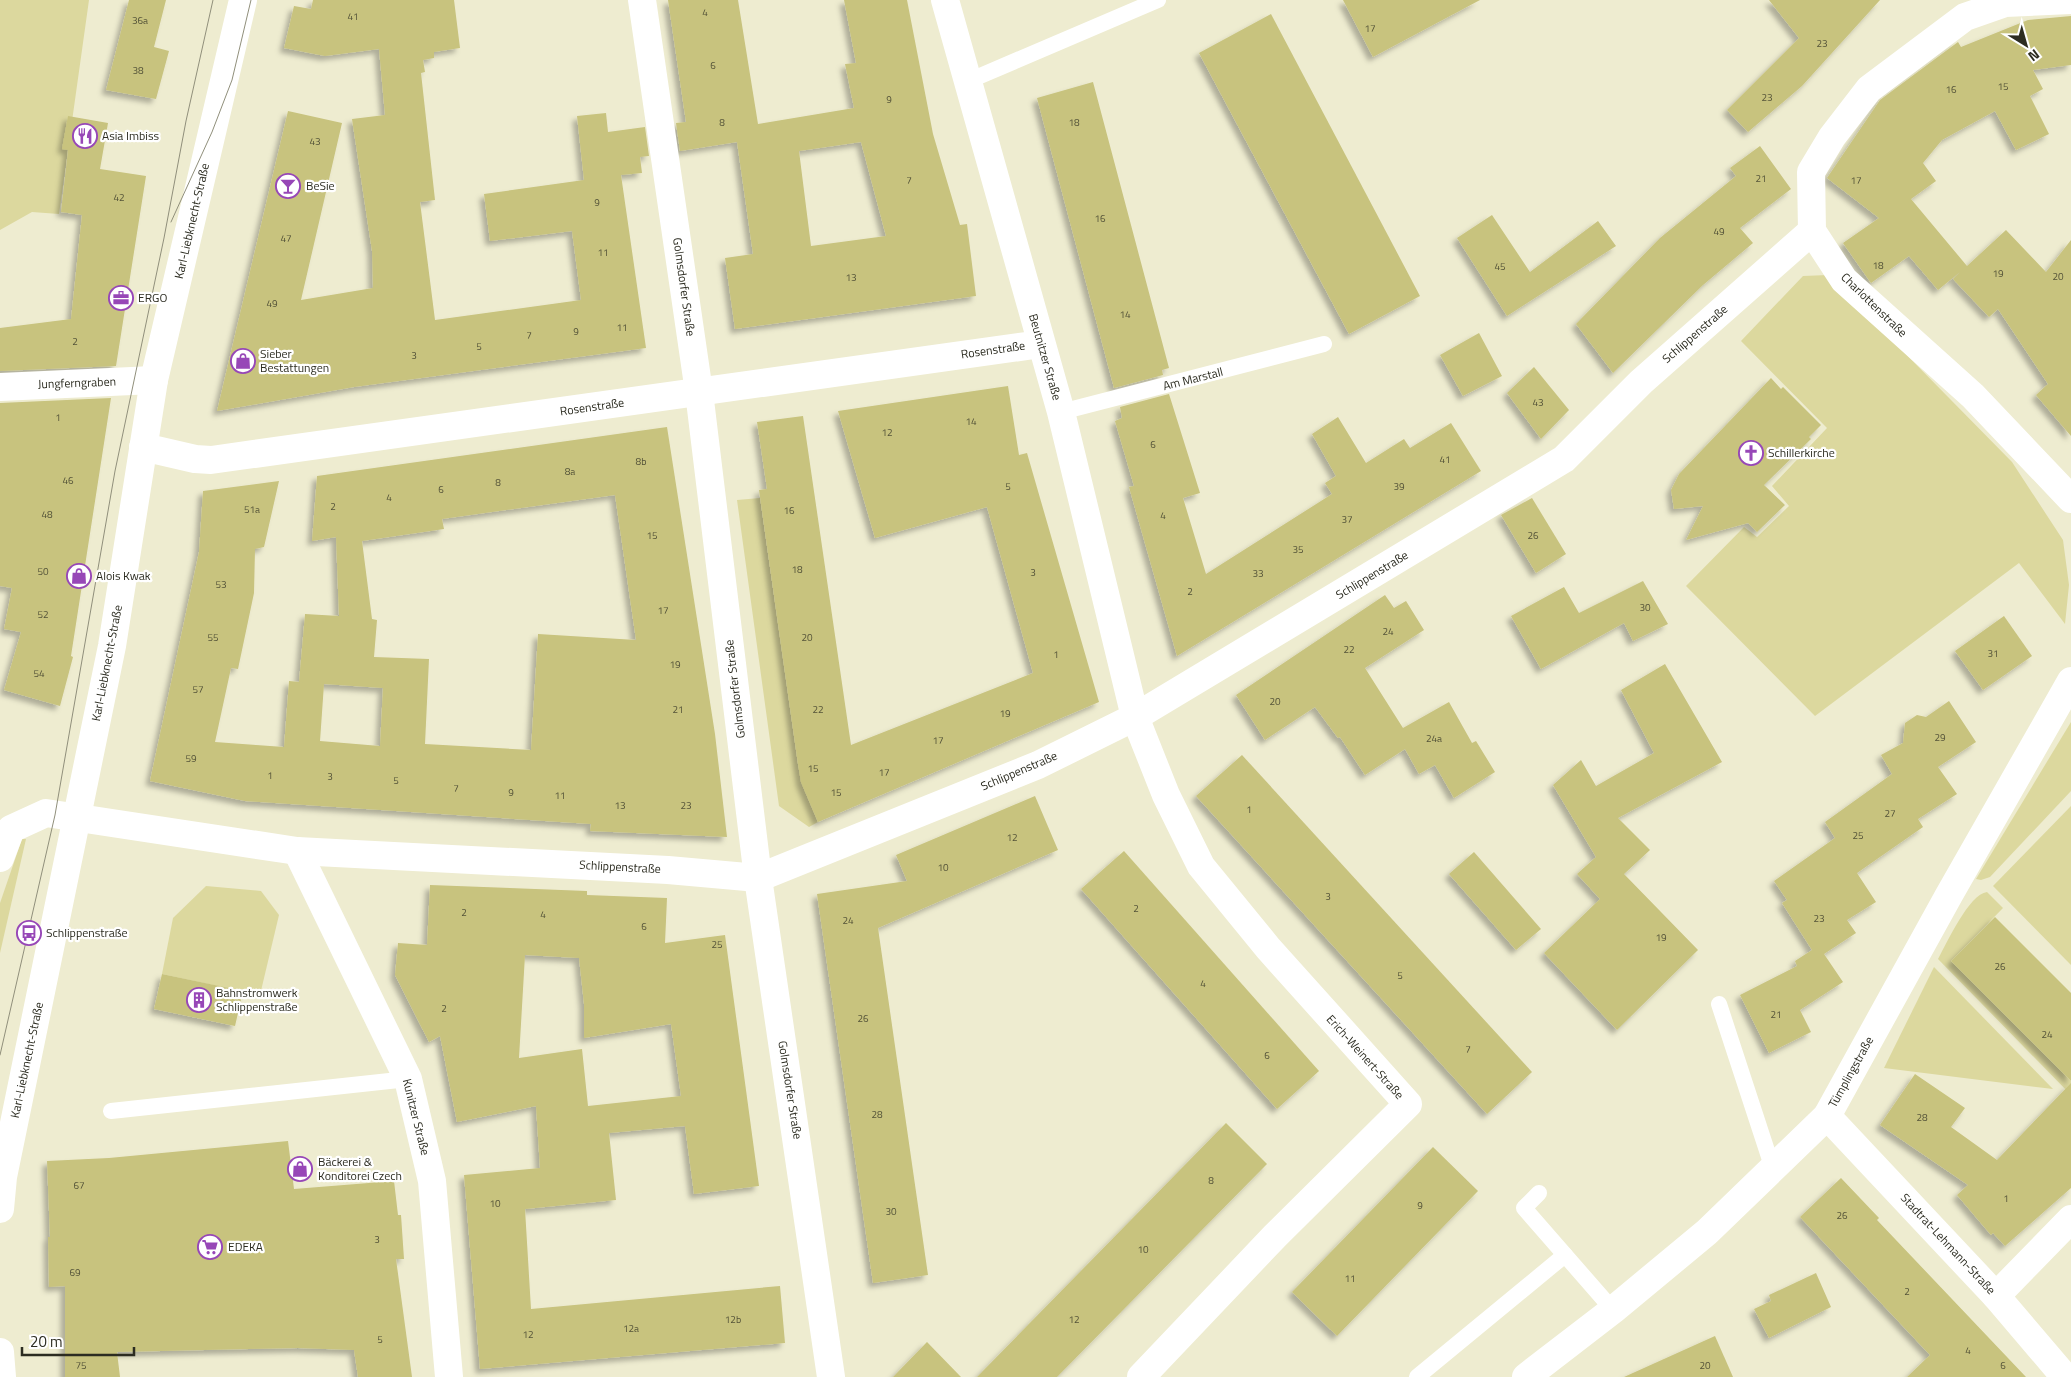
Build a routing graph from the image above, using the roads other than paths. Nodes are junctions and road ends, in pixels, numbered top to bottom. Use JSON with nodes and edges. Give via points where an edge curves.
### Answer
{"nodes":[{"id":1,"x":243,"y":0,"type":"edge"},
{"id":2,"x":642,"y":0,"type":"edge"},
{"id":3,"x":945,"y":0,"type":"edge"},
{"id":4,"x":2071,"y":0,"type":"edge"},
{"id":5,"x":1156,"y":1,"type":"edge"},
{"id":6,"x":2005,"y":1,"type":"edge"},
{"id":7,"x":966,"y":82,"type":"junction"},
{"id":8,"x":1812,"y":231,"type":"junction"},
{"id":9,"x":1041,"y":344,"type":"junction"},
{"id":10,"x":1324,"y":344,"type":"dead end"},
{"id":11,"x":154,"y":380,"type":"junction"},
{"id":12,"x":0,"y":387,"type":"edge"},
{"id":13,"x":698,"y":392,"type":"junction"},
{"id":14,"x":1062,"y":412,"type":"junction"},
{"id":15,"x":143,"y":448,"type":"junction"},
{"id":16,"x":2071,"y":500,"type":"edge"},
{"id":17,"x":2071,"y":681,"type":"edge"},
{"id":18,"x":1135,"y":717,"type":"junction"},
{"id":19,"x":77,"y":818,"type":"junction"},
{"id":20,"x":297,"y":851,"type":"junction"},
{"id":21,"x":0,"y":858,"type":"edge"},
{"id":22,"x":758,"y":878,"type":"junction"},
{"id":23,"x":1719,"y":1004,"type":"dead end"},
{"id":24,"x":408,"y":1079,"type":"junction"},
{"id":25,"x":111,"y":1111,"type":"dead end"},
{"id":26,"x":1827,"y":1116,"type":"junction"},
{"id":27,"x":1772,"y":1169,"type":"junction"},
{"id":28,"x":1,"y":1178,"type":"edge"},
{"id":29,"x":1539,"y":1193,"type":"dead end"},
{"id":30,"x":0,"y":1209,"type":"edge"},
{"id":31,"x":2071,"y":1219,"type":"edge"},
{"id":32,"x":1565,"y":1255,"type":"junction"},
{"id":33,"x":1996,"y":1296,"type":"junction"},
{"id":34,"x":1613,"y":1310,"type":"junction"},
{"id":35,"x":0,"y":1352,"type":"edge"},
{"id":36,"x":2,"y":1377,"type":"edge"},
{"id":37,"x":449,"y":1377,"type":"edge"},
{"id":38,"x":831,"y":1377,"type":"edge"},
{"id":39,"x":1141,"y":1377,"type":"edge"},
{"id":40,"x":1417,"y":1377,"type":"edge"},
{"id":41,"x":1526,"y":1377,"type":"edge"},
{"id":42,"x":2065,"y":1377,"type":"edge"}],
"edges":[{"from":1,"to":11,"type":"street","name":"Karl-Liebknecht-Straße"},
{"from":2,"to":13,"type":"street","name":"Golmsdorfer Straße"},
{"from":3,"to":7,"type":"street","name":"Beutnitzer Straße"},
{"from":4,"to":6,"type":"street"},
{"from":5,"to":7,"type":"lane"},
{"from":6,"to":8,"type":"street","via":[[1965,17],[1869,89],[1810,172]]},
{"from":7,"to":9,"type":"street","name":"Beutnitzer Straße"},
{"from":8,"to":16,"type":"street","name":"Charlottenstraße","via":[[1844,280],[1973,396]]},
{"from":8,"to":18,"type":"street","name":"Schlippenstraße","via":[[1641,382],[1564,459]]},
{"from":9,"to":13,"type":"street","name":"Rosenstraße"},
{"from":9,"to":14,"type":"street","name":"Beutnitzer Straße"},
{"from":10,"to":14,"type":"lane","name":"Am Marstall"},
{"from":11,"to":12,"type":"street","name":"Jungferngraben"},
{"from":11,"to":15,"type":"street","name":"Karl-Liebknecht-Straße"},
{"from":13,"to":15,"type":"street","name":"Rosenstraße","via":[[211,460]]},
{"from":13,"to":22,"type":"street","name":"Golmsdorfer Straße"},
{"from":14,"to":18,"type":"street","name":"Beutnitzer Straße"},
{"from":15,"to":19,"type":"street","name":"Karl-Liebknecht-Straße","via":[[112,646]]},
{"from":17,"to":26,"type":"street","name":"Tümplingstraße"},
{"from":18,"to":22,"type":"street","name":"Schlippenstraße","via":[[1038,765]]},
{"from":18,"to":39,"type":"street","name":"Erich-Weinert-Straße","via":[[1166,795],[1201,866],[1268,948],[1408,1104],[1275,1236]]},
{"from":19,"to":20,"type":"street","name":"Schlippenstraße"},
{"from":19,"to":21,"type":"street","name":"Schlippenstraße","via":[[46,814],[11,829]]},
{"from":19,"to":28,"type":"street","name":"Karl-Liebknecht-Straße"},
{"from":20,"to":22,"type":"street","name":"Schlippenstraße","via":[[668,870]]},
{"from":20,"to":24,"type":"street","name":"Kunitzer Straße"},
{"from":22,"to":38,"type":"street","name":"Golmsdorfer Straße"},
{"from":23,"to":27,"type":"lane"},
{"from":24,"to":25,"type":"lane"},
{"from":24,"to":37,"type":"street","name":"Kunitzer Straße","via":[[432,1182]]},
{"from":26,"to":27,"type":"street","name":"Tümplingstraße"},
{"from":26,"to":33,"type":"street","name":"Stadtrat-Lehmann-Straße"},
{"from":27,"to":34,"type":"street","name":"Tümplingstraße","via":[[1706,1232]]},
{"from":28,"to":30,"type":"street","name":"Karl-Liebknecht-Straße"},
{"from":29,"to":32,"type":"lane","via":[[1524,1208]]},
{"from":31,"to":33,"type":"street"},
{"from":32,"to":34,"type":"lane"},
{"from":32,"to":40,"type":"lane"},
{"from":33,"to":42,"type":"street","name":"Stadtrat-Lehmann-Straße"},
{"from":34,"to":41,"type":"street","name":"Tümplingstraße"},
{"from":35,"to":36,"type":"street"}]}
